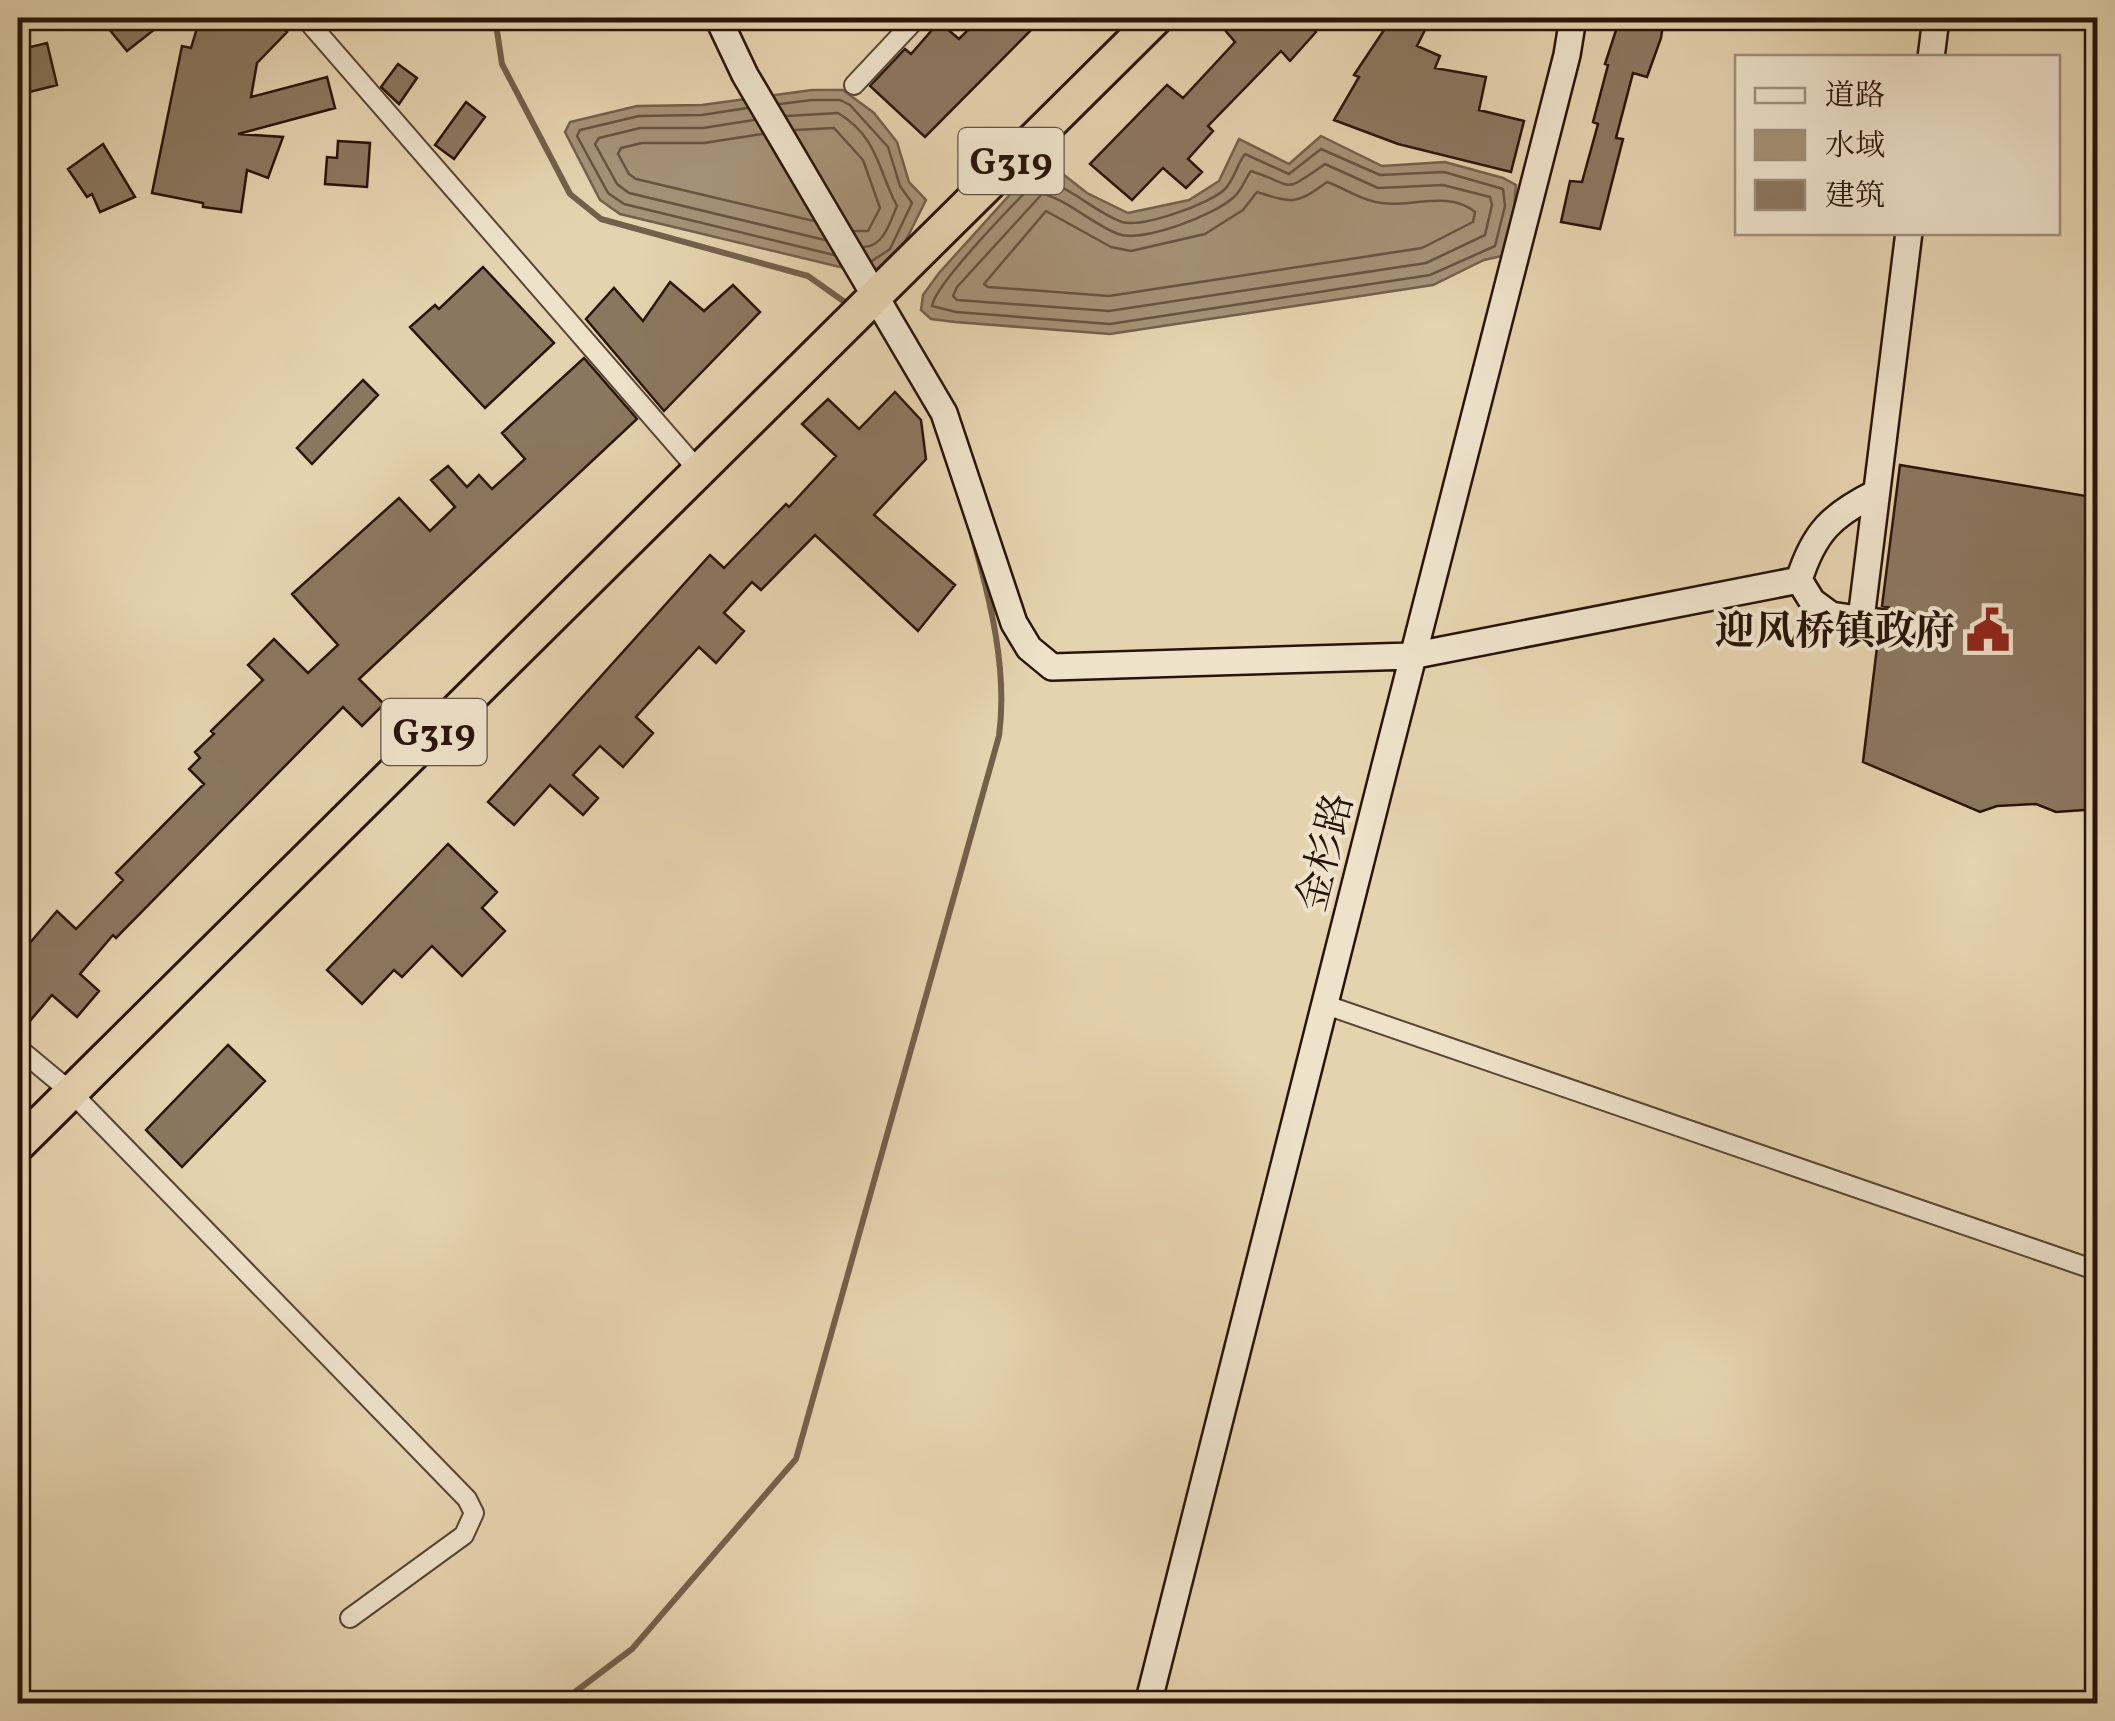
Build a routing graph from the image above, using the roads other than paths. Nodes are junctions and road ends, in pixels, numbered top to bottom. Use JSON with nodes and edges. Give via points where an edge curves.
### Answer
{"nodes":[{"id":1,"x":306,"y":18,"type":"edge"},
{"id":2,"x":718,"y":18,"type":"edge"},
{"id":3,"x":917,"y":18,"type":"edge"},
{"id":4,"x":1156,"y":18,"type":"edge"},
{"id":5,"x":1573,"y":18,"type":"edge"},
{"id":6,"x":1936,"y":18,"type":"edge"},
{"id":7,"x":1931,"y":55,"type":"edge"},
{"id":8,"x":854,"y":86,"type":"dead end"},
{"id":9,"x":1909,"y":235,"type":"edge"},
{"id":10,"x":864,"y":307,"type":"junction"},
{"id":11,"x":698,"y":470,"type":"junction"},
{"id":12,"x":1876,"y":493,"type":"junction"},
{"id":13,"x":1799,"y":580,"type":"junction"},
{"id":14,"x":1861,"y":619,"type":"junction"},
{"id":15,"x":1904,"y":626,"type":"dead end"},
{"id":16,"x":1411,"y":656,"type":"junction"},
{"id":17,"x":1326,"y":1004,"type":"junction"},
{"id":18,"x":18,"y":1048,"type":"edge"},
{"id":19,"x":70,"y":1092,"type":"junction"},
{"id":20,"x":18,"y":1145,"type":"edge"},
{"id":21,"x":2098,"y":1271,"type":"edge"},
{"id":22,"x":350,"y":1618,"type":"dead end"},
{"id":23,"x":1148,"y":1704,"type":"edge"}],
"edges":[{"from":1,"to":11,"type":"street"},
{"from":2,"to":10,"type":"street"},
{"from":3,"to":8,"type":"street"},
{"from":4,"to":10,"type":"highway","number":"G319"},
{"from":5,"to":16,"type":"street","name":"金杉路"},
{"from":6,"to":7,"type":"street"},
{"from":9,"to":12,"type":"street"},
{"from":10,"to":11,"type":"highway","number":"G319"},
{"from":10,"to":16,"type":"street","via":[[944,413],[1014,623],[1052,667]]},
{"from":11,"to":19,"type":"highway","number":"G319"},
{"from":12,"to":13,"type":"street","via":[[1827,523]]},
{"from":12,"to":14,"type":"street"},
{"from":13,"to":14,"type":"street","via":[[1831,615]]},
{"from":13,"to":16,"type":"street"},
{"from":14,"to":15,"type":"street"},
{"from":16,"to":17,"type":"street","name":"金杉路"},
{"from":17,"to":21,"type":"street"},
{"from":17,"to":23,"type":"street","name":"金杉路"},
{"from":18,"to":19,"type":"street"},
{"from":19,"to":20,"type":"highway","number":"G319"},
{"from":19,"to":22,"type":"street","via":[[467,1498],[474,1514],[464,1535]]}]}
